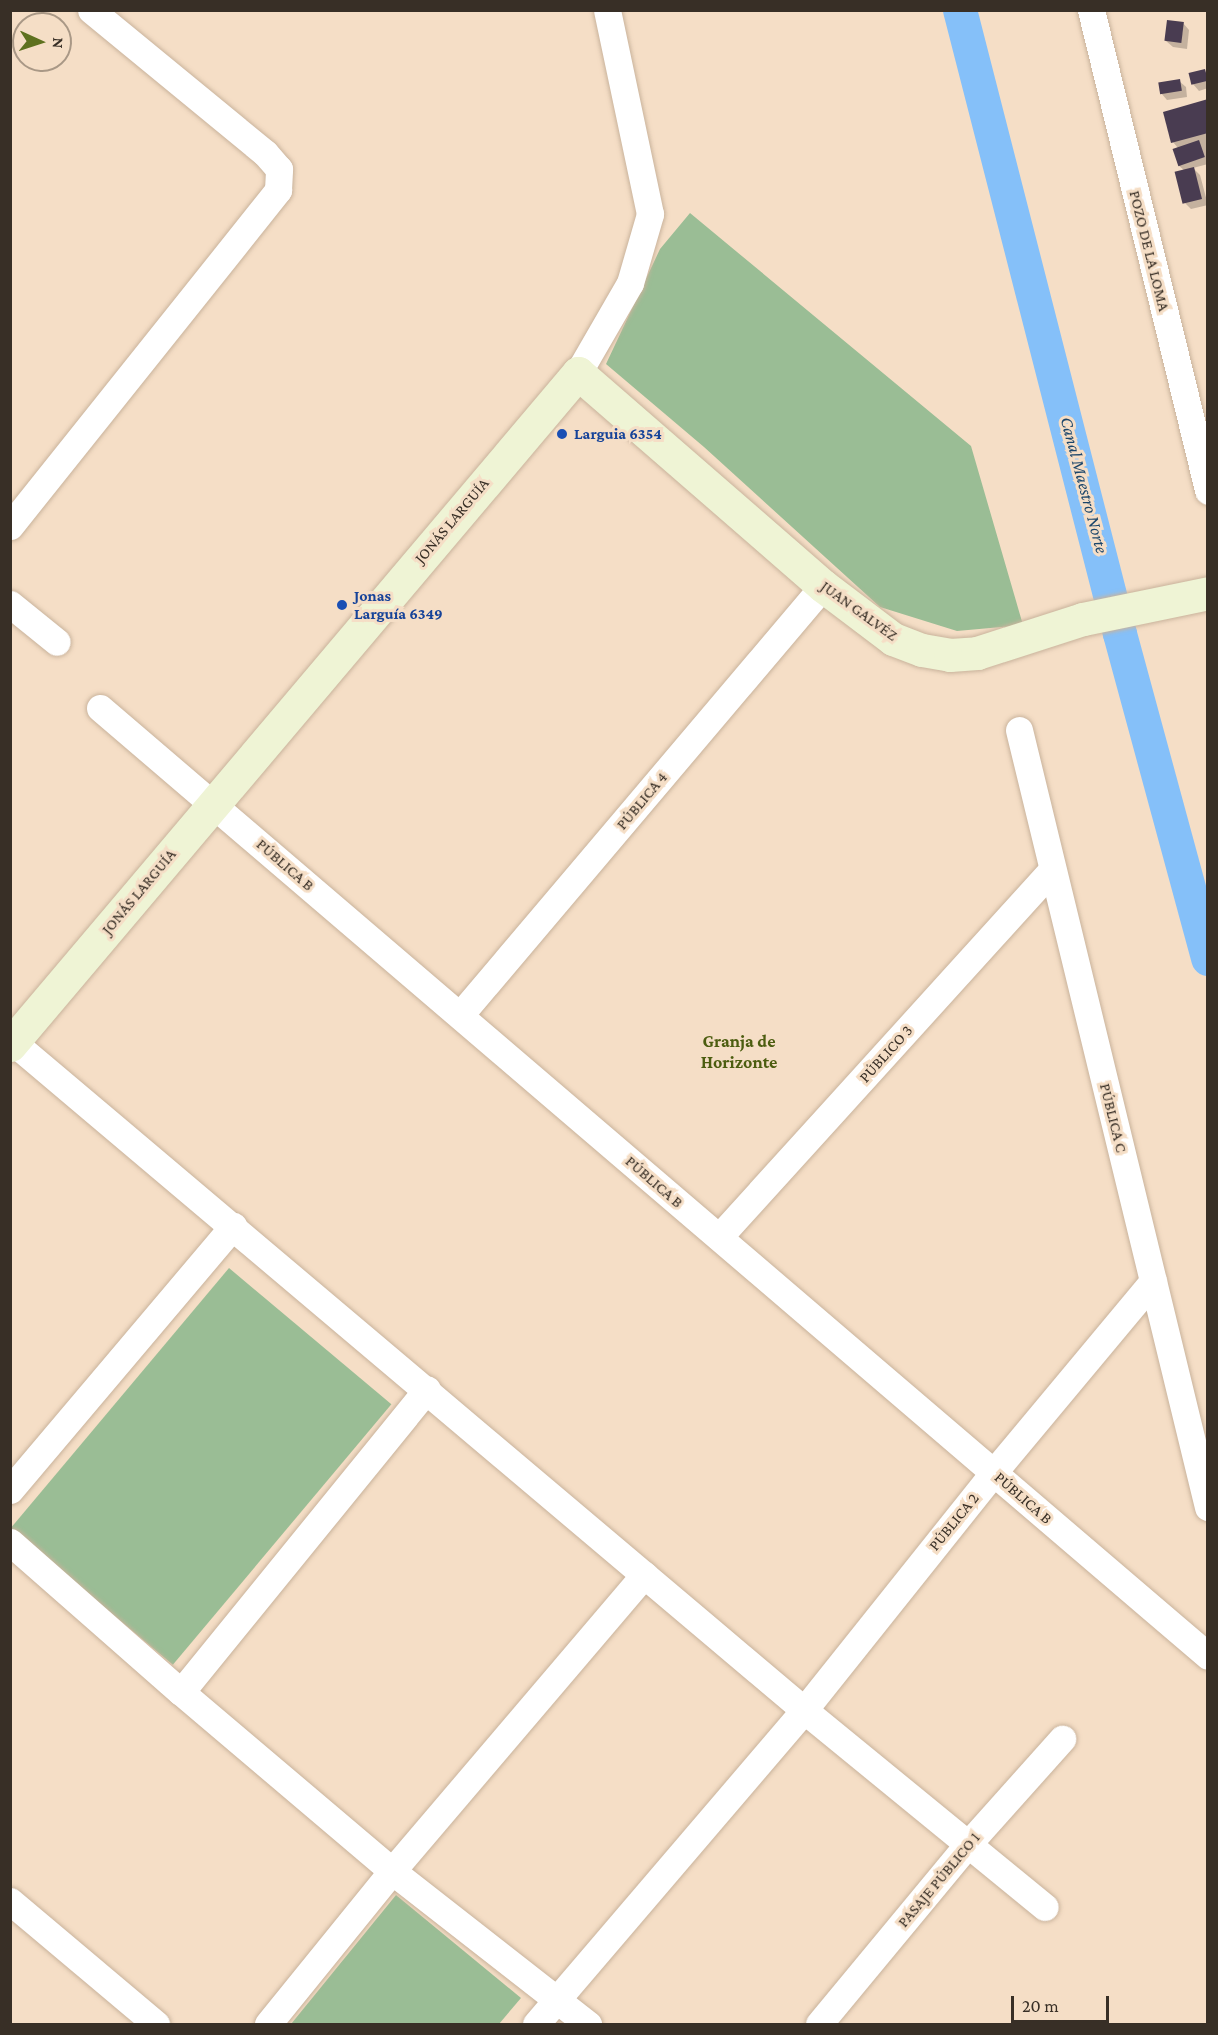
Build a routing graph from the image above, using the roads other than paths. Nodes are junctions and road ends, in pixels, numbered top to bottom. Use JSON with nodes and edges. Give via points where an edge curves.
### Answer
{"nodes":[{"id":1,"x":91,"y":10,"type":"edge"},
{"id":2,"x":607,"y":10,"type":"edge"},
{"id":3,"x":1091,"y":10,"type":"edge"},
{"id":4,"x":578,"y":373,"type":"junction"},
{"id":5,"x":1208,"y":491,"type":"edge"},
{"id":6,"x":10,"y":526,"type":"edge"},
{"id":7,"x":823,"y":586,"type":"junction"},
{"id":8,"x":1208,"y":593,"type":"edge"},
{"id":9,"x":10,"y":604,"type":"edge"},
{"id":10,"x":57,"y":642,"type":"dead end"},
{"id":11,"x":100,"y":708,"type":"dead end"},
{"id":12,"x":1019,"y":730,"type":"dead end"},
{"id":13,"x":213,"y":803,"type":"junction"},
{"id":14,"x":1053,"y":870,"type":"junction"},
{"id":15,"x":460,"y":1016,"type":"junction"},
{"id":16,"x":12,"y":1044,"type":"edge"},
{"id":17,"x":233,"y":1226,"type":"junction"},
{"id":18,"x":719,"y":1237,"type":"junction"},
{"id":19,"x":1153,"y":1281,"type":"junction"},
{"id":20,"x":427,"y":1389,"type":"junction"},
{"id":21,"x":993,"y":1473,"type":"junction"},
{"id":22,"x":10,"y":1490,"type":"edge"},
{"id":23,"x":1208,"y":1507,"type":"edge"},
{"id":24,"x":10,"y":1542,"type":"edge"},
{"id":25,"x":644,"y":1575,"type":"junction"},
{"id":26,"x":1208,"y":1656,"type":"edge"},
{"id":27,"x":181,"y":1692,"type":"junction"},
{"id":28,"x":804,"y":1710,"type":"junction"},
{"id":29,"x":1062,"y":1739,"type":"dead end"},
{"id":30,"x":969,"y":1843,"type":"junction"},
{"id":31,"x":392,"y":1871,"type":"junction"},
{"id":32,"x":10,"y":1901,"type":"edge"},
{"id":33,"x":1045,"y":1907,"type":"dead end"},
{"id":34,"x":556,"y":2000,"type":"junction"},
{"id":35,"x":156,"y":2025,"type":"edge"},
{"id":36,"x":268,"y":2025,"type":"edge"},
{"id":37,"x":536,"y":2025,"type":"edge"},
{"id":38,"x":588,"y":2025,"type":"edge"},
{"id":39,"x":819,"y":2025,"type":"edge"}],
"edges":[{"from":1,"to":6,"type":"street","via":[[265,153],[279,169],[278,190]]},
{"from":2,"to":4,"type":"street","name":"JONÁS LARGUÍA","via":[[650,214],[630,283]]},
{"from":3,"to":5,"type":"street","name":"POZO DE LA LOMA"},
{"from":4,"to":7,"type":"main road","name":"JUAN GALVÉZ"},
{"from":4,"to":13,"type":"main road","name":"JONÁS LARGUÍA"},
{"from":7,"to":8,"type":"main road","name":"JUAN GALVÉZ","via":[[893,639],[950,655],[977,653],[1083,619]]},
{"from":7,"to":15,"type":"street","name":"PÚBLICA 4"},
{"from":9,"to":10,"type":"street"},
{"from":11,"to":13,"type":"street","name":"PÚBLICA B"},
{"from":12,"to":14,"type":"street","name":"PÚBLICA C"},
{"from":13,"to":15,"type":"street","name":"PÚBLICA B"},
{"from":13,"to":16,"type":"main road","name":"JONÁS LARGUÍA"},
{"from":14,"to":18,"type":"street","name":"PÚBLICO 3"},
{"from":14,"to":19,"type":"street","name":"PÚBLICA C"},
{"from":15,"to":18,"type":"street","name":"PÚBLICA B"},
{"from":16,"to":17,"type":"street"},
{"from":17,"to":20,"type":"street"},
{"from":17,"to":22,"type":"street"},
{"from":18,"to":21,"type":"street","name":"PÚBLICA B"},
{"from":19,"to":21,"type":"street","name":"PÚBLICA 2"},
{"from":19,"to":23,"type":"street","name":"PÚBLICA C"},
{"from":20,"to":25,"type":"street"},
{"from":20,"to":27,"type":"street"},
{"from":21,"to":26,"type":"street","name":"PÚBLICA B"},
{"from":21,"to":28,"type":"street","name":"PÚBLICA 2"},
{"from":24,"to":27,"type":"street"},
{"from":25,"to":28,"type":"street"},
{"from":25,"to":31,"type":"street"},
{"from":27,"to":31,"type":"street"},
{"from":28,"to":30,"type":"street"},
{"from":28,"to":34,"type":"street","name":"PÚBLICA 2"},
{"from":29,"to":30,"type":"street","name":"PASAJE PÚBLICO 1"},
{"from":30,"to":33,"type":"street"},
{"from":30,"to":39,"type":"street","name":"PASAJE PÚBLICO 1"},
{"from":31,"to":34,"type":"street"},
{"from":31,"to":36,"type":"street"},
{"from":32,"to":35,"type":"street"},
{"from":34,"to":37,"type":"street"},
{"from":34,"to":38,"type":"street"}]}
